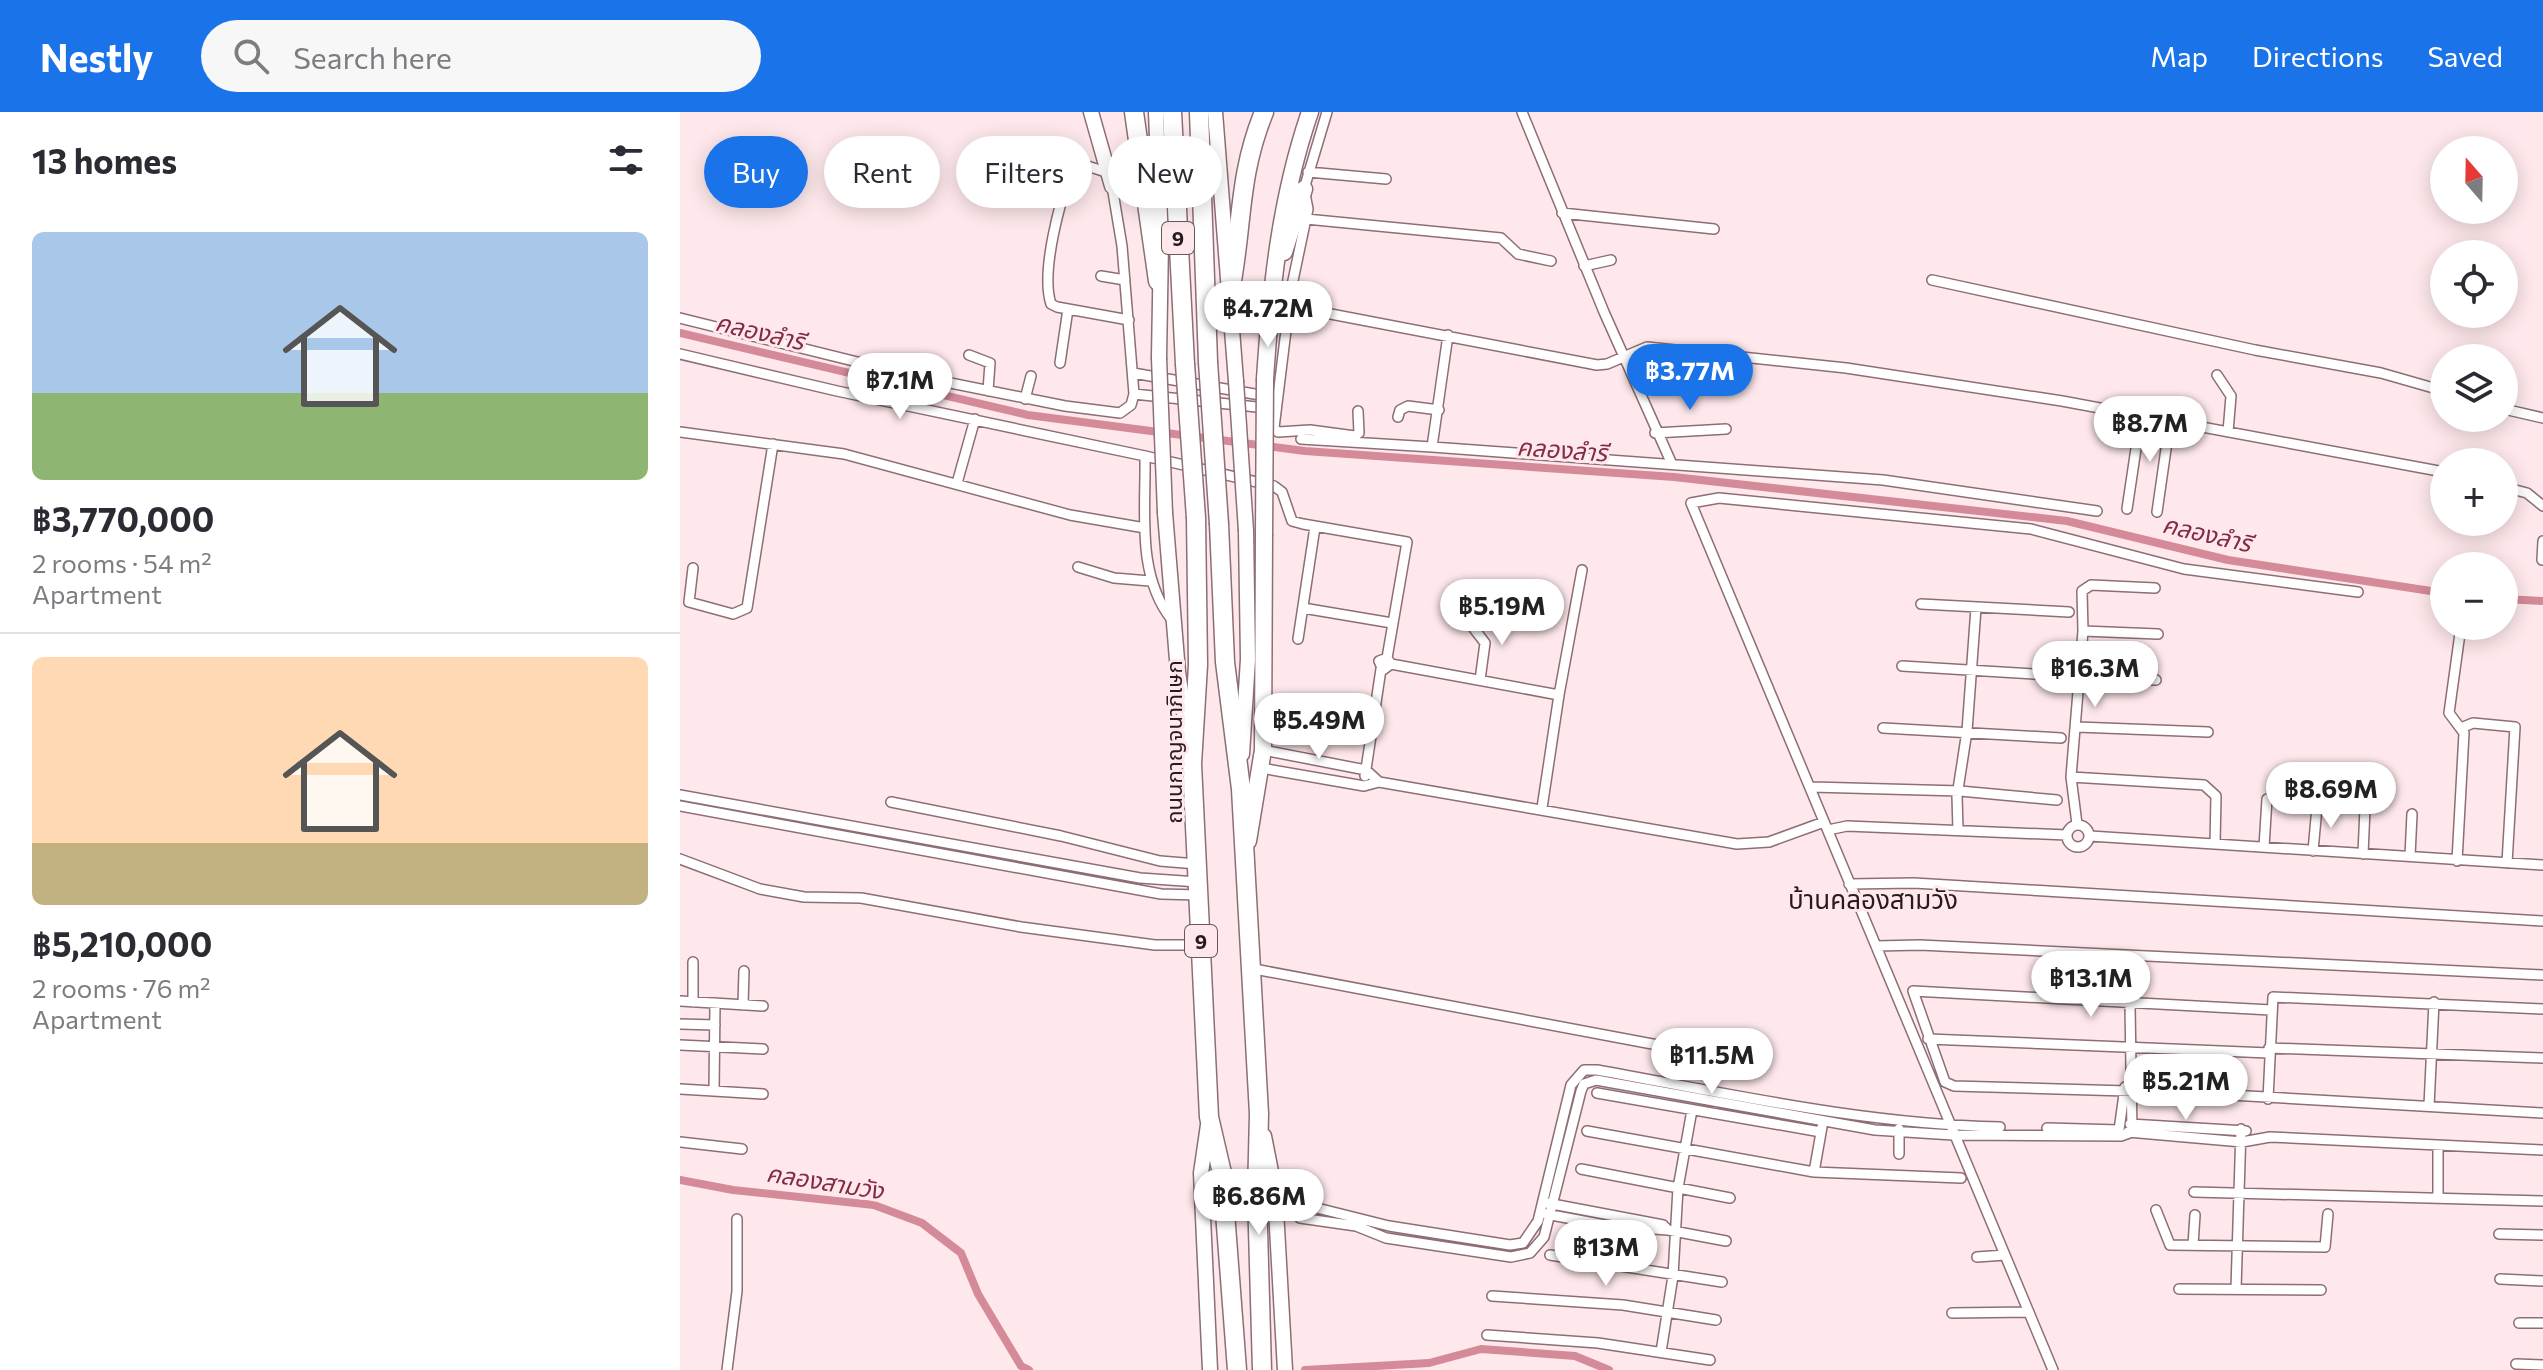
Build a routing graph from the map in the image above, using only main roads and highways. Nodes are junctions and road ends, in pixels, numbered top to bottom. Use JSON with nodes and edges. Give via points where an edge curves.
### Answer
{"nodes":[{"id":1,"x":1091,"y":112,"type":"edge"},
{"id":2,"x":1134,"y":112,"type":"edge"},
{"id":3,"x":1156,"y":112,"type":"edge"},
{"id":4,"x":1172,"y":112,"type":"edge"},
{"id":5,"x":1199,"y":112,"type":"edge"},
{"id":6,"x":1215,"y":112,"type":"edge"},
{"id":7,"x":1225,"y":112,"type":"edge"},
{"id":8,"x":1264,"y":112,"type":"edge"},
{"id":9,"x":1310,"y":112,"type":"edge"},
{"id":10,"x":1137,"y":136,"type":"edge"},
{"id":11,"x":1217,"y":136,"type":"edge"},
{"id":12,"x":1222,"y":145,"type":"edge"},
{"id":13,"x":1108,"y":173,"type":"edge"},
{"id":14,"x":1222,"y":189,"type":"edge"},
{"id":15,"x":1304,"y":189,"type":"road end"},
{"id":16,"x":1146,"y":208,"type":"edge"},
{"id":17,"x":1158,"y":281,"type":"junction"},
{"id":18,"x":1231,"y":286,"type":"junction"},
{"id":19,"x":1270,"y":296,"type":"junction"},
{"id":20,"x":1192,"y":764,"type":"junction"},
{"id":21,"x":1241,"y":789,"type":"junction"},
{"id":22,"x":1245,"y":854,"type":"junction"},
{"id":23,"x":1259,"y":1114,"type":"junction"},
{"id":24,"x":1209,"y":1117,"type":"junction"},
{"id":25,"x":1284,"y":1364,"type":"edge"},
{"id":26,"x":1210,"y":1367,"type":"edge"},
{"id":27,"x":1262,"y":1367,"type":"edge"},
{"id":28,"x":1237,"y":1368,"type":"edge"}],
"edges":[{"from":1,"to":13,"type":"main road"},
{"from":2,"to":10,"type":"highway"},
{"from":3,"to":17,"type":"main road"},
{"from":4,"to":20,"type":"highway","name":"ถนนกาญจนาภิเษก","number":"9","bridge":true,"via":[[1196,518],[1198,665]]},
{"from":5,"to":21,"type":"highway","number":"9","bridge":true,"via":[[1225,662]]},
{"from":6,"to":11,"type":"main road"},
{"from":7,"to":12,"type":"main road"},
{"from":8,"to":18,"type":"highway","via":[[1240,196]]},
{"from":9,"to":19,"type":"main road","via":[[1284,205]]},
{"from":14,"to":18,"type":"main road"},
{"from":15,"to":19,"type":"main road"},
{"from":16,"to":17,"type":"highway"},
{"from":17,"to":20,"type":"main road","bridge":true,"via":[[1165,513],[1178,672]]},
{"from":18,"to":21,"type":"main road","bridge":true,"via":[[1246,531],[1248,659]]},
{"from":19,"to":22,"type":"main road","bridge":true,"via":[[1262,759]]},
{"from":20,"to":24,"type":"highway","name":"ถนนกาญจนาภิเษก","number":"9"},
{"from":21,"to":22,"type":"highway","number":"9"},
{"from":22,"to":23,"type":"highway","number":"9"},
{"from":23,"to":25,"type":"main road","via":[[1283,1208]]},
{"from":23,"to":27,"type":"highway","number":"9"},
{"from":24,"to":26,"type":"main road","via":[[1201,1184]]},
{"from":24,"to":28,"type":"highway","name":"ถนนกาญจนาภิเษก","number":"9","via":[[1222,1173]]}]}
